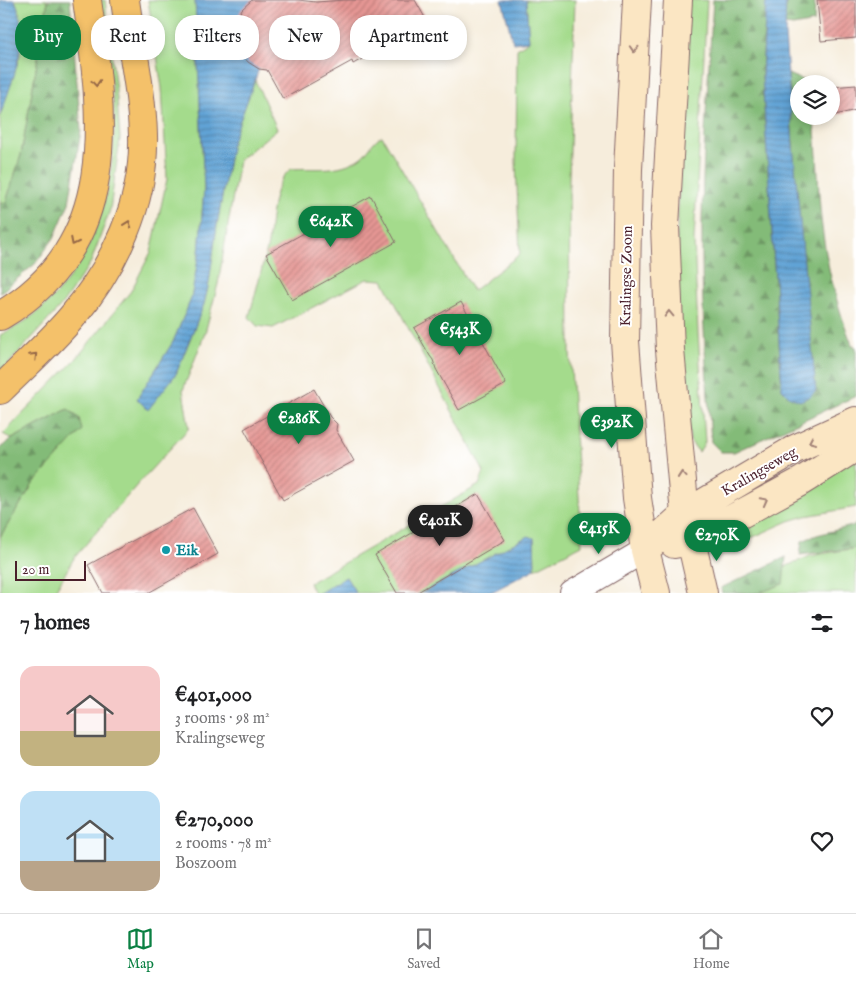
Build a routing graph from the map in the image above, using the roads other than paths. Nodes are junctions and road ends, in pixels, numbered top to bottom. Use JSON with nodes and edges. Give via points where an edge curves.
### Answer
{"nodes":[{"id":1,"x":87,"y":0,"type":"edge"},
{"id":2,"x":125,"y":0,"type":"edge"},
{"id":3,"x":637,"y":0,"type":"edge"},
{"id":4,"x":678,"y":0,"type":"edge"},
{"id":5,"x":0,"y":316,"type":"edge"},
{"id":6,"x":0,"y":390,"type":"edge"},
{"id":7,"x":856,"y":421,"type":"edge"},
{"id":8,"x":856,"y":447,"type":"edge"},
{"id":9,"x":685,"y":514,"type":"junction"},
{"id":10,"x":691,"y":541,"type":"junction"},
{"id":11,"x":645,"y":550,"type":"junction"},
{"id":12,"x":572,"y":593,"type":"edge"},
{"id":13,"x":656,"y":593,"type":"edge"},
{"id":14,"x":703,"y":593,"type":"edge"}],
"edges":[{"from":1,"to":5,"type":"highway","one_way":true,"via":[[99,110],[99,152],[92,194],[74,244],[59,266],[17,306]]},
{"from":6,"to":2,"type":"highway","one_way":true,"via":[[72,316],[102,276],[128,224],[141,171],[144,136]]},
{"from":3,"to":11,"type":"main road","name":"Kralingse Zoom","one_way":true,"via":[[628,169],[625,341],[637,498]]},
{"from":9,"to":4,"type":"main road","one_way":true,"via":[[670,350],[665,226]]},
{"from":7,"to":9,"type":"main road","name":"Kralingseweg","one_way":true,"via":[[795,449]]},
{"from":10,"to":8,"type":"main road","name":"Kralingseweg","one_way":true,"via":[[800,482]]},
{"from":9,"to":10,"type":"main road"},
{"from":9,"to":11,"type":"main road","name":"Kralingseweg"},
{"from":10,"to":11,"type":"main road","name":"Kralingseweg"},
{"from":10,"to":14,"type":"main road"},
{"from":11,"to":12,"type":"street","name":"Kralingseweg"},
{"from":11,"to":13,"type":"main road","name":"Kralingse Zoom"}]}
